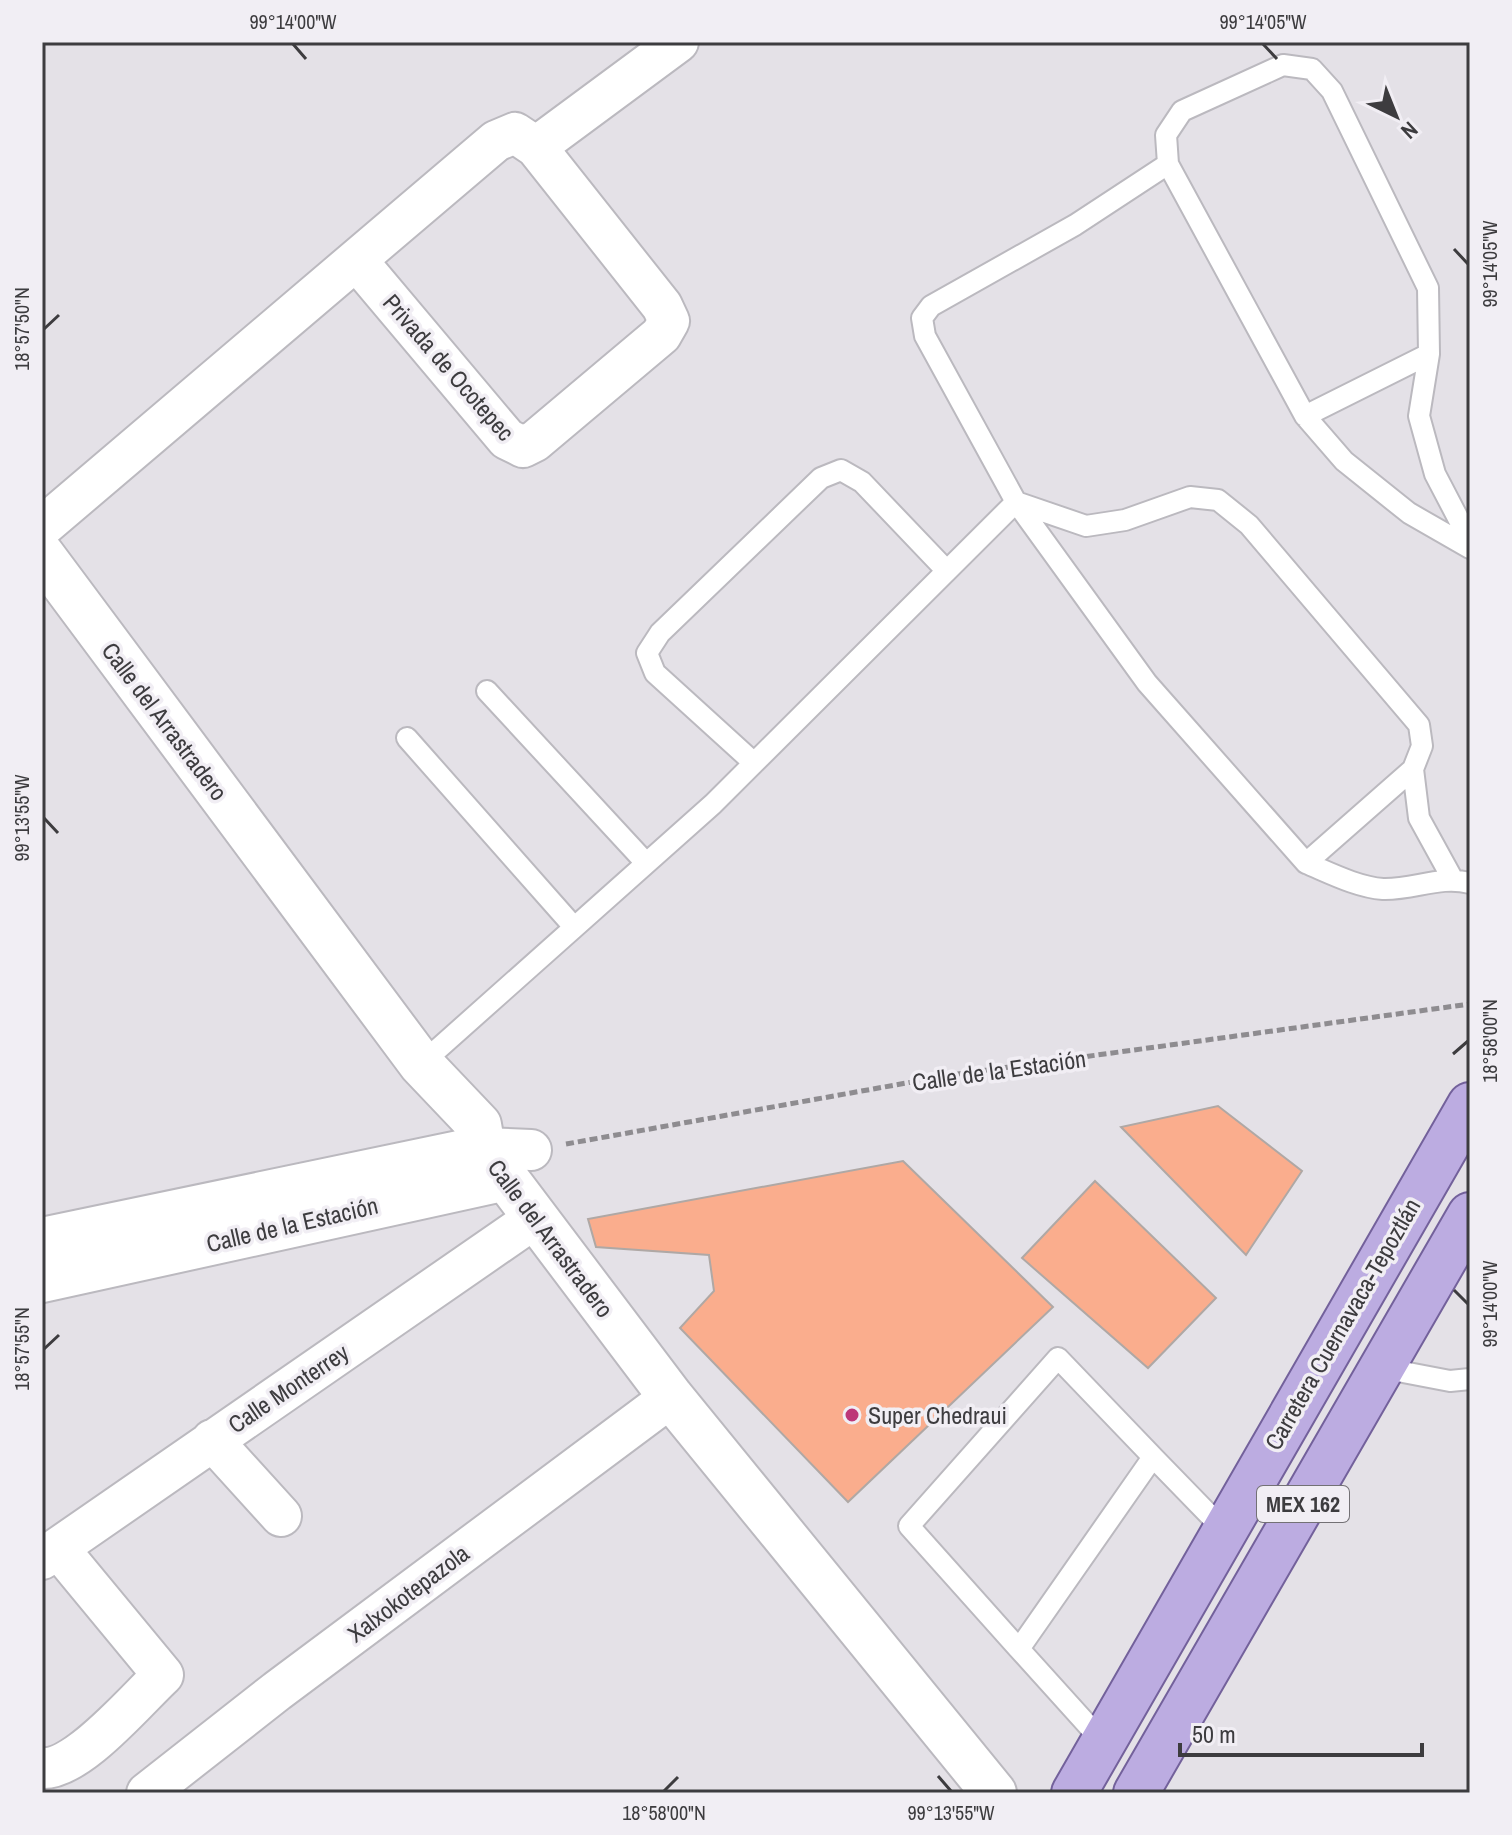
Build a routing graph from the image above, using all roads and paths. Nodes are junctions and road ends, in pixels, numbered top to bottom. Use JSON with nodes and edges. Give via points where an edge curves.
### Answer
{"nodes":[{"id":1,"x":678,"y":42,"type":"edge"},
{"id":2,"x":536,"y":147,"type":"junction"},
{"id":3,"x":1168,"y":164,"type":"junction"},
{"id":4,"x":358,"y":262,"type":"junction"},
{"id":5,"x":1429,"y":354,"type":"junction"},
{"id":6,"x":1305,"y":416,"type":"junction"},
{"id":7,"x":1016,"y":502,"type":"junction"},
{"id":8,"x":42,"y":527,"type":"edge"},
{"id":9,"x":1470,"y":541,"type":"edge"},
{"id":10,"x":1470,"y":548,"type":"edge"},
{"id":11,"x":42,"y":555,"type":"edge"},
{"id":12,"x":946,"y":570,"type":"junction"},
{"id":13,"x":487,"y":691,"type":"dead end"},
{"id":14,"x":407,"y":738,"type":"dead end"},
{"id":15,"x":754,"y":763,"type":"junction"},
{"id":16,"x":1413,"y":769,"type":"junction"},
{"id":17,"x":646,"y":863,"type":"junction"},
{"id":18,"x":1306,"y":863,"type":"junction"},
{"id":19,"x":1461,"y":881,"type":"edge"},
{"id":20,"x":574,"y":927,"type":"junction"},
{"id":21,"x":1470,"y":1004,"type":"edge"},
{"id":22,"x":421,"y":1064,"type":"junction"},
{"id":23,"x":1470,"y":1105,"type":"edge"},
{"id":24,"x":507,"y":1159,"type":"junction"},
{"id":25,"x":1470,"y":1215,"type":"edge"},
{"id":26,"x":535,"y":1218,"type":"junction"},
{"id":27,"x":42,"y":1240,"type":"edge"},
{"id":28,"x":42,"y":1280,"type":"edge"},
{"id":29,"x":1382,"y":1368,"type":"junction"},
{"id":30,"x":1470,"y":1379,"type":"edge"},
{"id":31,"x":671,"y":1397,"type":"junction"},
{"id":32,"x":212,"y":1440,"type":"junction"},
{"id":33,"x":1153,"y":1457,"type":"junction"},
{"id":34,"x":281,"y":1516,"type":"dead end"},
{"id":35,"x":1224,"y":1530,"type":"junction"},
{"id":36,"x":50,"y":1553,"type":"edge"},
{"id":37,"x":1019,"y":1649,"type":"junction"},
{"id":38,"x":1103,"y":1742,"type":"junction"},
{"id":39,"x":42,"y":1768,"type":"edge"},
{"id":40,"x":147,"y":1793,"type":"edge"},
{"id":41,"x":994,"y":1793,"type":"edge"},
{"id":42,"x":1074,"y":1793,"type":"edge"},
{"id":43,"x":1136,"y":1793,"type":"edge"}],
"edges":[{"from":1,"to":2,"type":"street"},
{"from":2,"to":4,"type":"street","via":[[515,133],[496,141]]},
{"from":2,"to":4,"type":"street","name":"Privada de Ocotepec","via":[[669,321],[661,335],[535,441],[523,447],[507,439]]},
{"from":3,"to":5,"type":"lane","via":[[1166,135],[1182,111],[1283,65],[1312,69],[1332,91],[1428,288]]},
{"from":3,"to":6,"type":"lane"},
{"from":3,"to":7,"type":"lane","via":[[1075,225],[931,306],[922,318],[925,336]]},
{"from":4,"to":8,"type":"street"},
{"from":5,"to":6,"type":"lane"},
{"from":5,"to":9,"type":"lane","via":[[1419,416],[1435,474]]},
{"from":6,"to":10,"type":"lane","via":[[1344,461],[1409,513]]},
{"from":7,"to":12,"type":"lane"},
{"from":7,"to":16,"type":"lane","via":[[1086,526],[1125,520],[1190,497],[1218,500],[1249,525],[1419,725],[1422,746]]},
{"from":7,"to":18,"type":"lane","via":[[1147,683]]},
{"from":11,"to":22,"type":"street","name":"Calle del Arrastradero"},
{"from":12,"to":15,"type":"lane"},
{"from":12,"to":15,"type":"lane","via":[[862,482],[841,470],[821,478],[660,633],[647,653],[655,673]]},
{"from":13,"to":17,"type":"lane"},
{"from":14,"to":20,"type":"lane"},
{"from":15,"to":17,"type":"lane"},
{"from":16,"to":18,"type":"lane"},
{"from":16,"to":19,"type":"lane","via":[[1419,818]]},
{"from":17,"to":20,"type":"lane"},
{"from":18,"to":19,"type":"lane","via":[[1384,889]]},
{"from":20,"to":22,"type":"lane"},
{"from":21,"to":24,"type":"path","name":"Calle de la Estación","via":[[951,1075]]},
{"from":22,"to":24,"type":"street","name":"Calle del Arrastradero"},
{"from":23,"to":35,"type":"main road","name":"Carretera Cuernavaca-Tepoztlán","number":"MEX 162"},
{"from":24,"to":26,"type":"street","name":"Calle del Arrastradero"},
{"from":24,"to":27,"type":"street","name":"Calle de la Estación"},
{"from":24,"to":28,"type":"street","name":"Calle de la Estación"},
{"from":25,"to":29,"type":"main road","number":"MEX 162"},
{"from":26,"to":31,"type":"street","name":"Calle del Arrastradero"},
{"from":26,"to":32,"type":"street","name":"Calle Monterrey"},
{"from":29,"to":30,"type":"lane","via":[[1450,1381]]},
{"from":29,"to":43,"type":"main road","number":"MEX 162"},
{"from":31,"to":40,"type":"street","name":"Xalxokotepazola"},
{"from":31,"to":41,"type":"street","name":"Calle del Arrastradero"},
{"from":32,"to":34,"type":"street"},
{"from":32,"to":36,"type":"street","name":"Calle Monterrey"},
{"from":33,"to":35,"type":"lane"},
{"from":33,"to":37,"type":"lane"},
{"from":33,"to":37,"type":"lane","via":[[1058,1358],[909,1526]]},
{"from":35,"to":38,"type":"main road","name":"Carretera Cuernavaca-Tepoztlán","number":"MEX 162"},
{"from":36,"to":39,"type":"street","via":[[163,1675],[87,1747],[54,1769]]},
{"from":37,"to":38,"type":"lane"},
{"from":38,"to":42,"type":"main road","name":"Carretera Cuernavaca-Tepoztlán","number":"MEX 162"}]}
